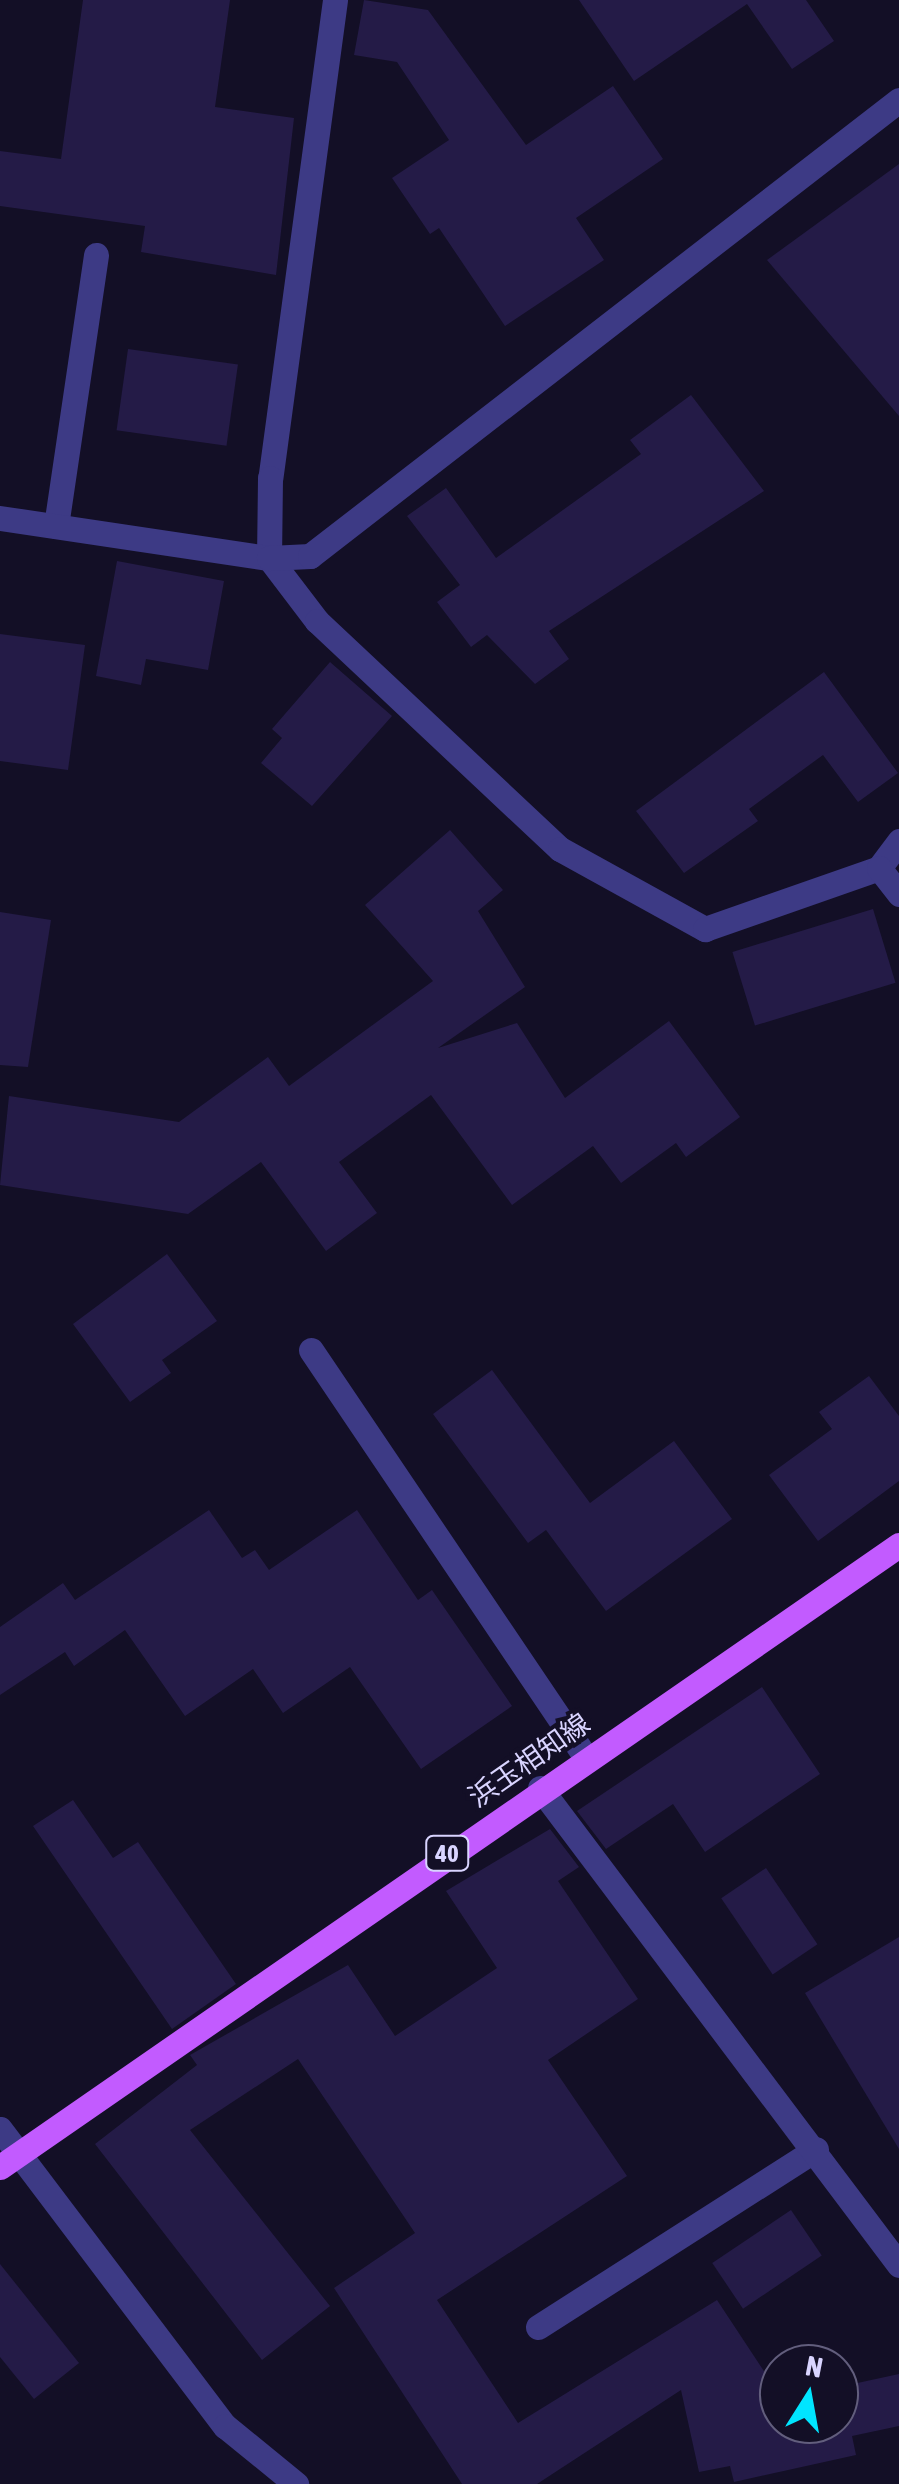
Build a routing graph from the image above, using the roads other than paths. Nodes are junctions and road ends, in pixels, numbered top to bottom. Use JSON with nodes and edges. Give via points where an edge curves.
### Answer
{"nodes":[{"id":1,"x":335,"y":0,"type":"edge"},
{"id":2,"x":899,"y":100,"type":"edge"},
{"id":3,"x":96,"y":255,"type":"dead end"},
{"id":4,"x":0,"y":518,"type":"edge"},
{"id":5,"x":56,"y":526,"type":"junction"},
{"id":6,"x":269,"y":558,"type":"junction"},
{"id":7,"x":899,"y":841,"type":"edge"},
{"id":8,"x":879,"y":868,"type":"junction"},
{"id":9,"x":899,"y":894,"type":"edge"},
{"id":10,"x":311,"y":1350,"type":"dead end"},
{"id":11,"x":899,"y":1545,"type":"edge"},
{"id":12,"x":585,"y":1756,"type":"junction"},
{"id":13,"x":540,"y":1788,"type":"junction"},
{"id":14,"x":0,"y":2129,"type":"edge"},
{"id":15,"x":816,"y":2148,"type":"junction"},
{"id":16,"x":9,"y":2161,"type":"edge"},
{"id":17,"x":899,"y":2265,"type":"edge"},
{"id":18,"x":538,"y":2328,"type":"dead end"},
{"id":19,"x":296,"y":2484,"type":"edge"}],
"edges":[{"from":1,"to":6,"type":"street","via":[[270,478]]},
{"from":2,"to":6,"type":"street","via":[[310,556]]},
{"from":3,"to":5,"type":"street"},
{"from":4,"to":5,"type":"street"},
{"from":5,"to":6,"type":"street"},
{"from":6,"to":8,"type":"street","via":[[317,621],[560,850],[704,929]]},
{"from":7,"to":8,"type":"street"},
{"from":8,"to":9,"type":"street"},
{"from":10,"to":12,"type":"street"},
{"from":11,"to":12,"type":"main road","name":"浜玉相知線","number":"40"},
{"from":12,"to":13,"type":"main road","name":"浜玉相知線","number":"40"},
{"from":13,"to":15,"type":"street"},
{"from":13,"to":16,"type":"main road","name":"浜玉相知線","number":"40"},
{"from":14,"to":16,"type":"street"},
{"from":15,"to":17,"type":"street"},
{"from":15,"to":18,"type":"street"},
{"from":16,"to":19,"type":"street","via":[[225,2426]]}]}
